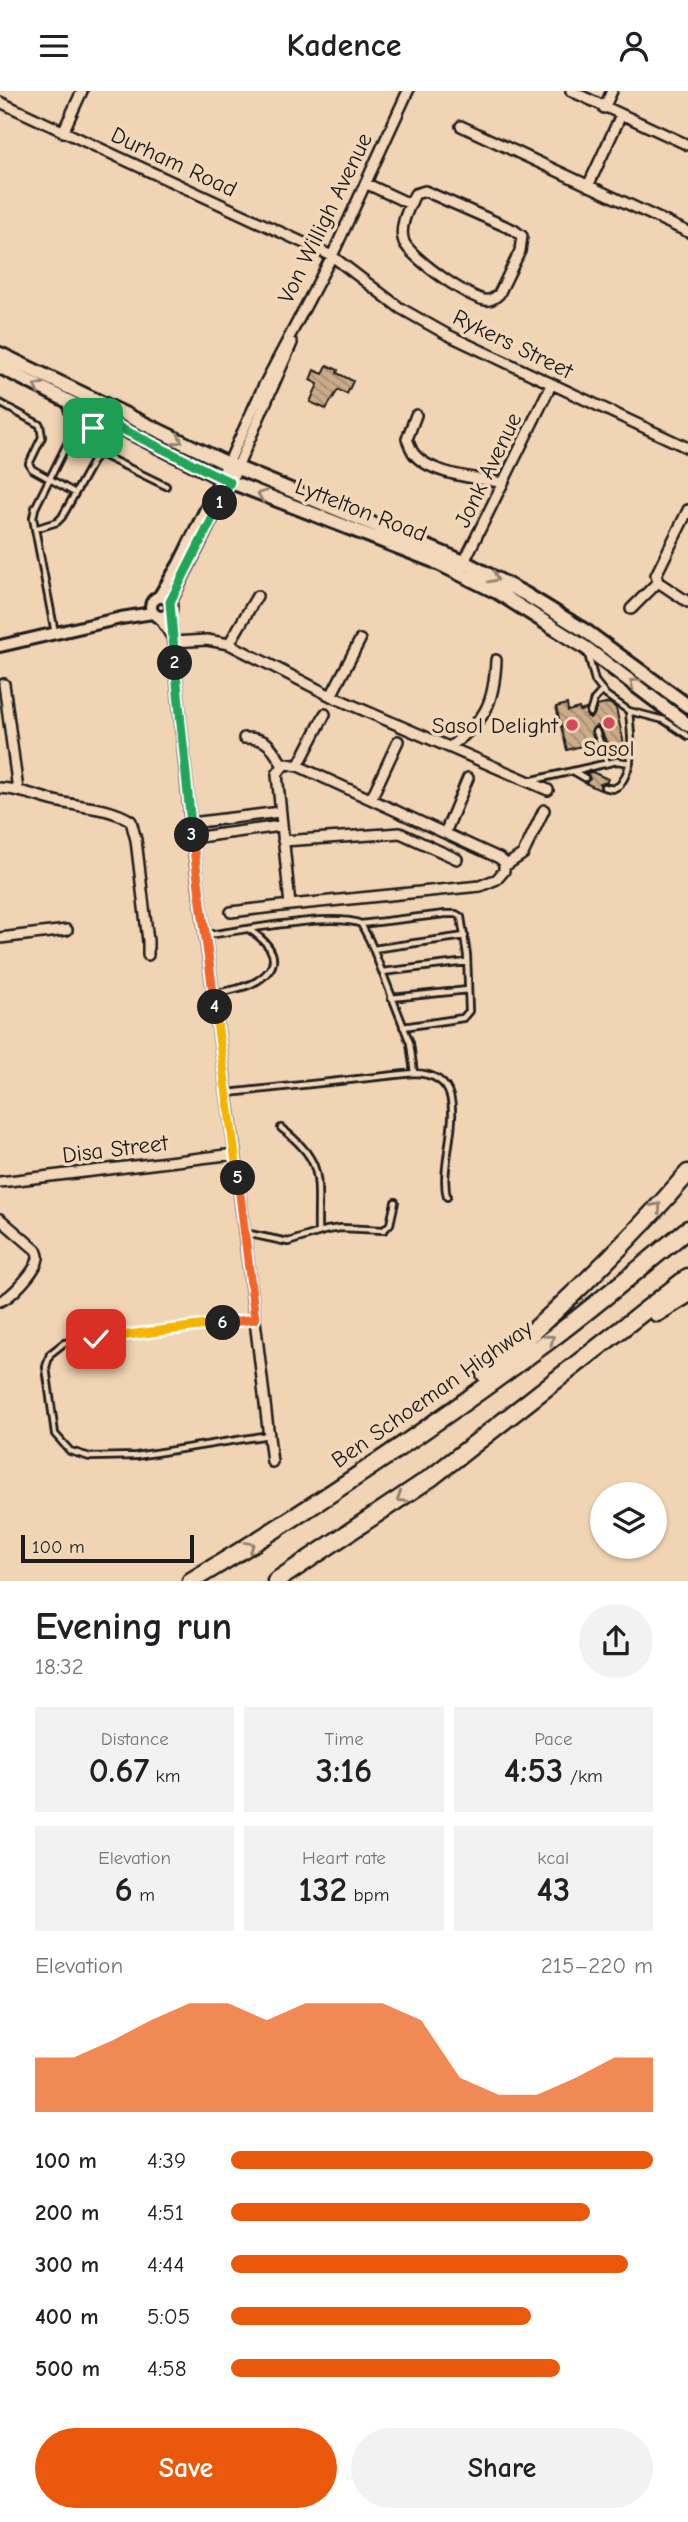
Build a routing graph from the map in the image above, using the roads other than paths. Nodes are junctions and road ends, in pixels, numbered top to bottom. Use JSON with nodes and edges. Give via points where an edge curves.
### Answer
{"nodes":[{"id":1,"x":82,"y":91,"type":"edge"},
{"id":2,"x":408,"y":91,"type":"edge"},
{"id":3,"x":571,"y":91,"type":"edge"},
{"id":4,"x":612,"y":91,"type":"edge"},
{"id":5,"x":0,"y":102,"type":"edge"},
{"id":6,"x":604,"y":108,"type":"junction"},
{"id":7,"x":621,"y":115,"type":"junction"},
{"id":8,"x":461,"y":126,"type":"dead end"},
{"id":9,"x":62,"y":132,"type":"junction"},
{"id":10,"x":688,"y":145,"type":"edge"},
{"id":11,"x":367,"y":184,"type":"junction"},
{"id":12,"x":588,"y":186,"type":"junction"},
{"id":13,"x":410,"y":205,"type":"junction"},
{"id":14,"x":688,"y":232,"type":"edge"},
{"id":15,"x":332,"y":256,"type":"junction"},
{"id":16,"x":0,"y":354,"type":"edge"},
{"id":17,"x":0,"y":367,"type":"edge"},
{"id":18,"x":551,"y":385,"type":"junction"},
{"id":19,"x":65,"y":400,"type":"junction"},
{"id":20,"x":0,"y":403,"type":"edge"},
{"id":21,"x":416,"y":415,"type":"dead end"},
{"id":22,"x":120,"y":428,"type":"junction"},
{"id":23,"x":71,"y":436,"type":"junction"},
{"id":24,"x":688,"y":448,"type":"edge"},
{"id":25,"x":233,"y":466,"type":"junction"},
{"id":26,"x":50,"y":479,"type":"junction"},
{"id":27,"x":225,"y":480,"type":"junction"},
{"id":28,"x":503,"y":483,"type":"junction"},
{"id":29,"x":166,"y":486,"type":"dead end"},
{"id":30,"x":75,"y":493,"type":"junction"},
{"id":31,"x":688,"y":510,"type":"edge"},
{"id":32,"x":35,"y":529,"type":"junction"},
{"id":33,"x":462,"y":568,"type":"junction"},
{"id":34,"x":659,"y":582,"type":"junction"},
{"id":35,"x":257,"y":596,"type":"dead end"},
{"id":36,"x":688,"y":602,"type":"edge"},
{"id":37,"x":155,"y":607,"type":"junction"},
{"id":38,"x":170,"y":607,"type":"junction"},
{"id":39,"x":631,"y":609,"type":"dead end"},
{"id":40,"x":55,"y":633,"type":"junction"},
{"id":41,"x":172,"y":640,"type":"junction"},
{"id":42,"x":360,"y":640,"type":"dead end"},
{"id":43,"x":229,"y":644,"type":"junction"},
{"id":44,"x":0,"y":646,"type":"edge"},
{"id":45,"x":586,"y":648,"type":"junction"},
{"id":46,"x":496,"y":660,"type":"dead end"},
{"id":47,"x":4,"y":684,"type":"dead end"},
{"id":48,"x":602,"y":691,"type":"junction"},
{"id":49,"x":331,"y":696,"type":"junction"},
{"id":50,"x":688,"y":706,"type":"edge"},
{"id":51,"x":629,"y":711,"type":"junction"},
{"id":52,"x":590,"y":713,"type":"dead end"},
{"id":53,"x":325,"y":714,"type":"dead end"},
{"id":54,"x":688,"y":725,"type":"edge"},
{"id":55,"x":596,"y":731,"type":"dead end"},
{"id":56,"x":688,"y":736,"type":"edge"},
{"id":57,"x":244,"y":738,"type":"dead end"},
{"id":58,"x":398,"y":741,"type":"dead end"},
{"id":59,"x":451,"y":746,"type":"junction"},
{"id":60,"x":630,"y":763,"type":"junction"},
{"id":61,"x":607,"y":764,"type":"junction"},
{"id":62,"x":283,"y":766,"type":"junction"},
{"id":63,"x":298,"y":766,"type":"junction"},
{"id":64,"x":573,"y":771,"type":"junction"},
{"id":65,"x":468,"y":778,"type":"dead end"},
{"id":66,"x":585,"y":778,"type":"dead end"},
{"id":67,"x":528,"y":781,"type":"junction"},
{"id":68,"x":604,"y":787,"type":"dead end"},
{"id":69,"x":0,"y":788,"type":"edge"},
{"id":70,"x":18,"y":790,"type":"junction"},
{"id":71,"x":548,"y":790,"type":"dead end"},
{"id":72,"x":371,"y":799,"type":"junction"},
{"id":73,"x":544,"y":810,"type":"dead end"},
{"id":74,"x":281,"y":812,"type":"junction"},
{"id":75,"x":191,"y":823,"type":"junction"},
{"id":76,"x":282,"y":827,"type":"junction"},
{"id":77,"x":445,"y":833,"type":"junction"},
{"id":78,"x":192,"y":838,"type":"junction"},
{"id":79,"x":283,"y":841,"type":"junction"},
{"id":80,"x":457,"y":859,"type":"dead end"},
{"id":81,"x":505,"y":866,"type":"junction"},
{"id":82,"x":290,"y":905,"type":"junction"},
{"id":83,"x":231,"y":912,"type":"dead end"},
{"id":84,"x":360,"y":925,"type":"junction"},
{"id":85,"x":68,"y":930,"type":"dead end"},
{"id":86,"x":249,"y":930,"type":"junction"},
{"id":87,"x":205,"y":936,"type":"junction"},
{"id":88,"x":465,"y":936,"type":"junction"},
{"id":89,"x":0,"y":938,"type":"edge"},
{"id":90,"x":373,"y":949,"type":"junction"},
{"id":91,"x":148,"y":955,"type":"dead end"},
{"id":92,"x":467,"y":962,"type":"junction"},
{"id":93,"x":382,"y":972,"type":"junction"},
{"id":94,"x":468,"y":990,"type":"junction"},
{"id":95,"x":213,"y":993,"type":"junction"},
{"id":96,"x":391,"y":998,"type":"junction"},
{"id":97,"x":403,"y":1027,"type":"junction"},
{"id":98,"x":414,"y":1073,"type":"junction"},
{"id":99,"x":227,"y":1093,"type":"junction"},
{"id":100,"x":281,"y":1128,"type":"dead end"},
{"id":101,"x":235,"y":1154,"type":"junction"},
{"id":102,"x":688,"y":1173,"type":"edge"},
{"id":103,"x":0,"y":1182,"type":"edge"},
{"id":104,"x":447,"y":1197,"type":"dead end"},
{"id":105,"x":396,"y":1202,"type":"dead end"},
{"id":106,"x":0,"y":1219,"type":"edge"},
{"id":107,"x":688,"y":1230,"type":"edge"},
{"id":108,"x":318,"y":1231,"type":"junction"},
{"id":109,"x":244,"y":1233,"type":"junction"},
{"id":110,"x":688,"y":1277,"type":"edge"},
{"id":111,"x":688,"y":1294,"type":"edge"},
{"id":112,"x":0,"y":1301,"type":"edge"},
{"id":113,"x":255,"y":1319,"type":"junction"},
{"id":114,"x":269,"y":1435,"type":"junction"},
{"id":115,"x":415,"y":1436,"type":"junction"},
{"id":116,"x":272,"y":1462,"type":"dead end"},
{"id":117,"x":432,"y":1477,"type":"junction"},
{"id":118,"x":191,"y":1580,"type":"edge"},
{"id":119,"x":276,"y":1580,"type":"edge"}],
"edges":[{"from":1,"to":9,"type":"street"},
{"from":2,"to":11,"type":"street","name":"Von Willigh Avenue"},
{"from":3,"to":6,"type":"street"},
{"from":4,"to":6,"type":"street"},
{"from":5,"to":9,"type":"street","name":"Durham Road"},
{"from":6,"to":7,"type":"street"},
{"from":7,"to":10,"type":"street"},
{"from":7,"to":12,"type":"street"},
{"from":8,"to":12,"type":"street"},
{"from":9,"to":15,"type":"street","name":"Durham Road"},
{"from":11,"to":13,"type":"street"},
{"from":11,"to":15,"type":"street","name":"Von Willigh Avenue"},
{"from":12,"to":14,"type":"street"},
{"from":13,"to":13,"type":"street","via":[[415,194],[430,192],[519,232],[522,245],[499,294],[488,301],[477,298],[411,253],[402,227]]},
{"from":15,"to":18,"type":"street","name":"Rykers Street","via":[[422,321]]},
{"from":15,"to":25,"type":"street","name":"Von Willigh Avenue","via":[[263,387]]},
{"from":16,"to":25,"type":"main road","name":"Lyttelton Road","one_way":true},
{"from":19,"to":17,"type":"main road","name":"Lyttelton Road","one_way":true},
{"from":18,"to":24,"type":"street","name":"Rykers Street"},
{"from":18,"to":28,"type":"street","name":"Jonk Avenue"},
{"from":19,"to":22,"type":"main road","name":"Lyttelton Road"},
{"from":19,"to":23,"type":"lane"},
{"from":20,"to":26,"type":"lane","via":[[40,425],[41,437],[29,464]]},
{"from":21,"to":28,"type":"street","via":[[407,439],[414,454],[456,475]]},
{"from":22,"to":23,"type":"lane","via":[[93,428]]},
{"from":22,"to":27,"type":"main road","name":"Lyttelton Road"},
{"from":23,"to":26,"type":"lane"},
{"from":25,"to":27,"type":"street","name":"Von Willigh Avenue"},
{"from":25,"to":33,"type":"main road","name":"Lyttelton Road"},
{"from":26,"to":30,"type":"lane"},
{"from":26,"to":32,"type":"lane","via":[[35,508]]},
{"from":33,"to":27,"type":"main road","name":"Lyttelton Road","one_way":true},
{"from":27,"to":37,"type":"street","name":"Von Willigh Avenue"},
{"from":27,"to":38,"type":"street","name":"Von Willigh Avenue"},
{"from":28,"to":33,"type":"street","name":"Jonk Avenue"},
{"from":29,"to":30,"type":"lane","via":[[102,455],[92,460]]},
{"from":30,"to":32,"type":"lane","via":[[57,522]]},
{"from":31,"to":34,"type":"street","via":[[658,567]]},
{"from":32,"to":40,"type":"lane"},
{"from":33,"to":45,"type":"main road","name":"Lyttelton Road"},
{"from":33,"to":50,"type":"main road","name":"Lyttelton Road","one_way":true,"via":[[525,594],[587,632]]},
{"from":34,"to":36,"type":"street"},
{"from":34,"to":39,"type":"street"},
{"from":35,"to":43,"type":"street"},
{"from":37,"to":38,"type":"street","via":[[165,597]]},
{"from":37,"to":38,"type":"street","via":[[166,617]]},
{"from":37,"to":40,"type":"street"},
{"from":37,"to":41,"type":"street"},
{"from":38,"to":41,"type":"street"},
{"from":40,"to":44,"type":"street"},
{"from":41,"to":43,"type":"street"},
{"from":41,"to":75,"type":"street"},
{"from":42,"to":49,"type":"street"},
{"from":43,"to":49,"type":"street"},
{"from":45,"to":48,"type":"lane"},
{"from":54,"to":45,"type":"main road","name":"Lyttelton Road","one_way":true},
{"from":46,"to":59,"type":"street","via":[[489,706],[475,727]]},
{"from":47,"to":70,"type":"street"},
{"from":48,"to":51,"type":"lane"},
{"from":48,"to":52,"type":"lane"},
{"from":49,"to":59,"type":"street"},
{"from":51,"to":56,"type":"lane","via":[[664,720]]},
{"from":51,"to":60,"type":"lane"},
{"from":53,"to":63,"type":"street"},
{"from":55,"to":61,"type":"lane"},
{"from":57,"to":62,"type":"street","via":[[270,744]]},
{"from":58,"to":72,"type":"street"},
{"from":59,"to":67,"type":"street"},
{"from":60,"to":61,"type":"lane"},
{"from":60,"to":68,"type":"lane","via":[[620,785]]},
{"from":61,"to":64,"type":"lane"},
{"from":62,"to":63,"type":"street"},
{"from":62,"to":74,"type":"street","via":[[277,774]]},
{"from":63,"to":72,"type":"street"},
{"from":64,"to":66,"type":"lane"},
{"from":64,"to":67,"type":"lane"},
{"from":65,"to":77,"type":"street"},
{"from":67,"to":71,"type":"street"},
{"from":69,"to":70,"type":"street"},
{"from":70,"to":91,"type":"street","via":[[131,821]]},
{"from":72,"to":77,"type":"street"},
{"from":73,"to":81,"type":"street","via":[[523,854]]},
{"from":74,"to":75,"type":"street"},
{"from":74,"to":76,"type":"street"},
{"from":75,"to":78,"type":"street"},
{"from":76,"to":78,"type":"street"},
{"from":76,"to":79,"type":"street"},
{"from":77,"to":81,"type":"street","via":[[499,858]]},
{"from":78,"to":87,"type":"street"},
{"from":79,"to":80,"type":"street","via":[[400,833]]},
{"from":79,"to":82,"type":"street"},
{"from":81,"to":82,"type":"street","via":[[497,879],[480,886]]},
{"from":82,"to":83,"type":"street"},
{"from":84,"to":86,"type":"lane","via":[[346,920]]},
{"from":84,"to":88,"type":"lane","via":[[456,914]]},
{"from":84,"to":90,"type":"lane"},
{"from":85,"to":89,"type":"street"},
{"from":86,"to":87,"type":"lane"},
{"from":86,"to":95,"type":"lane","via":[[271,948],[269,970],[256,982]]},
{"from":87,"to":95,"type":"street"},
{"from":88,"to":90,"type":"lane"},
{"from":88,"to":92,"type":"lane"},
{"from":90,"to":93,"type":"lane"},
{"from":92,"to":93,"type":"lane"},
{"from":92,"to":94,"type":"lane"},
{"from":93,"to":96,"type":"lane"},
{"from":94,"to":96,"type":"lane"},
{"from":94,"to":97,"type":"lane","via":[[469,1011],[463,1018]]},
{"from":95,"to":99,"type":"street"},
{"from":96,"to":97,"type":"lane"},
{"from":97,"to":98,"type":"lane"},
{"from":98,"to":99,"type":"lane"},
{"from":98,"to":104,"type":"lane","via":[[437,1077],[452,1098],[444,1185]]},
{"from":99,"to":101,"type":"street"},
{"from":100,"to":108,"type":"lane","via":[[307,1151],[316,1167]]},
{"from":101,"to":103,"type":"street","name":"Disa Street"},
{"from":101,"to":109,"type":"street"},
{"from":115,"to":102,"type":"highway","one_way":true,"via":[[540,1327]]},
{"from":105,"to":108,"type":"lane","via":[[384,1230]]},
{"from":106,"to":112,"type":"street","via":[[38,1255],[9,1298]]},
{"from":115,"to":107,"type":"highway","name":"Ben Schoeman Highway","one_way":true,"via":[[549,1341]]},
{"from":108,"to":109,"type":"lane","via":[[288,1242]]},
{"from":109,"to":113,"type":"street"},
{"from":110,"to":117,"type":"highway"},
{"from":111,"to":117,"type":"highway"},
{"from":113,"to":114,"type":"street"},
{"from":113,"to":114,"type":"lane","via":[[64,1343],[50,1354],[46,1367],[55,1434],[70,1451],[90,1457],[136,1456]]},
{"from":114,"to":116,"type":"street"},
{"from":118,"to":115,"type":"highway","name":"Ben Schoeman Highway","one_way":true},
{"from":117,"to":119,"type":"highway","one_way":true}]}
